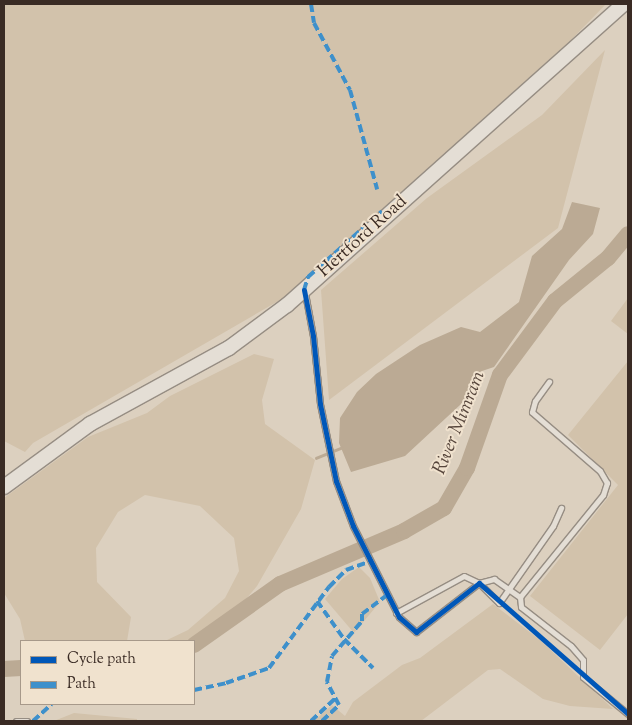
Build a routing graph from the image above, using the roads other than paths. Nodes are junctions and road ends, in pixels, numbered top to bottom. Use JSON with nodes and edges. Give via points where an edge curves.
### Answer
{"nodes":[{"id":1,"x":624,"y":4,"type":"edge"},
{"id":2,"x":304,"y":290,"type":"junction"},
{"id":3,"x":549,"y":382,"type":"dead end"},
{"id":4,"x":4,"y":487,"type":"edge"},
{"id":5,"x":561,"y":508,"type":"dead end"},
{"id":6,"x":479,"y":583,"type":"junction"},
{"id":7,"x":508,"y":587,"type":"junction"},
{"id":8,"x":520,"y":597,"type":"junction"},
{"id":9,"x":396,"y":613,"type":"junction"},
{"id":10,"x":628,"y":714,"type":"edge"},
{"id":11,"x":16,"y":721,"type":"edge"},
{"id":12,"x":28,"y":721,"type":"edge"}],
"edges":[{"from":1,"to":2,"type":"main road","name":"Hertford Road"},
{"from":2,"to":4,"type":"main road","name":"Hertford Road","via":[[229,348],[90,424]]},
{"from":2,"to":9,"type":"lane","via":[[328,450],[346,511]]},
{"from":3,"to":8,"type":"lane","via":[[535,401],[532,412],[600,471],[608,483],[603,495]]},
{"from":5,"to":7,"type":"lane","via":[[553,526]]},
{"from":6,"to":7,"type":"lane","via":[[494,579]]},
{"from":6,"to":7,"type":"lane","via":[[499,603]]},
{"from":6,"to":9,"type":"lane","via":[[464,576]]},
{"from":6,"to":9,"type":"lane","via":[[416,632]]},
{"from":7,"to":8,"type":"lane"},
{"from":8,"to":10,"type":"lane","via":[[521,607],[572,646],[583,660],[582,677]]},
{"from":11,"to":12,"type":"lane"}]}
